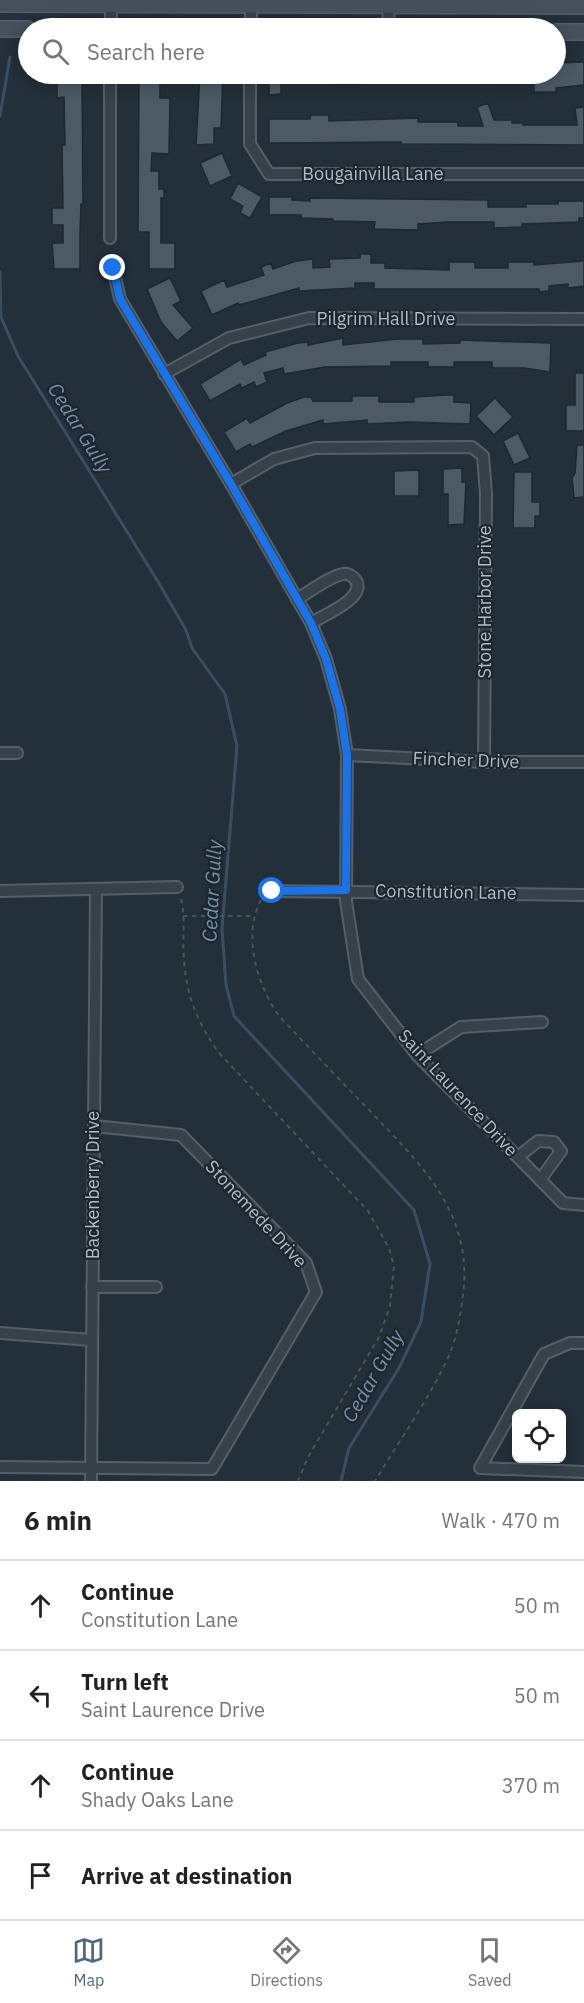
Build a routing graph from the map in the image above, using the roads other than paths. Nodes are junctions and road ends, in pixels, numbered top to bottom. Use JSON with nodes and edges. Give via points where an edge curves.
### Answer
{"nodes":[{"id":1,"x":112,"y":2,"type":"edge"},
{"id":2,"x":389,"y":2,"type":"edge"},
{"id":3,"x":251,"y":3,"type":"edge"},
{"id":4,"x":0,"y":4,"type":"edge"},
{"id":5,"x":584,"y":6,"type":"edge"},
{"id":6,"x":111,"y":18,"type":"edge"},
{"id":7,"x":388,"y":18,"type":"edge"},
{"id":8,"x":0,"y":29,"type":"edge"},
{"id":9,"x":18,"y":29,"type":"edge"},
{"id":10,"x":566,"y":32,"type":"edge"},
{"id":11,"x":584,"y":32,"type":"edge"},
{"id":12,"x":110,"y":84,"type":"edge"},
{"id":13,"x":250,"y":84,"type":"edge"},
{"id":14,"x":584,"y":174,"type":"edge"},
{"id":15,"x":110,"y":238,"type":"dead end"},
{"id":16,"x":113,"y":268,"type":"dead end"},
{"id":17,"x":584,"y":320,"type":"edge"},
{"id":18,"x":164,"y":374,"type":"junction"},
{"id":19,"x":231,"y":484,"type":"junction"},
{"id":20,"x":297,"y":599,"type":"junction"},
{"id":21,"x":311,"y":623,"type":"junction"},
{"id":22,"x":0,"y":753,"type":"edge"},
{"id":23,"x":17,"y":753,"type":"dead end"},
{"id":24,"x":347,"y":755,"type":"junction"},
{"id":25,"x":484,"y":762,"type":"junction"},
{"id":26,"x":584,"y":762,"type":"edge"},
{"id":27,"x":177,"y":887,"type":"dead end"},
{"id":28,"x":96,"y":889,"type":"junction"},
{"id":29,"x":346,"y":890,"type":"junction"},
{"id":30,"x":0,"y":891,"type":"edge"},
{"id":31,"x":272,"y":891,"type":"dead end"},
{"id":32,"x":584,"y":895,"type":"edge"},
{"id":33,"x":542,"y":1022,"type":"dead end"},
{"id":34,"x":417,"y":1055,"type":"junction"},
{"id":35,"x":94,"y":1126,"type":"junction"},
{"id":36,"x":518,"y":1157,"type":"junction"},
{"id":37,"x":540,"y":1180,"type":"junction"},
{"id":38,"x":584,"y":1205,"type":"edge"},
{"id":39,"x":92,"y":1287,"type":"junction"},
{"id":40,"x":156,"y":1287,"type":"dead end"},
{"id":41,"x":0,"y":1334,"type":"edge"},
{"id":42,"x":91,"y":1340,"type":"junction"},
{"id":43,"x":584,"y":1343,"type":"edge"},
{"id":44,"x":0,"y":1467,"type":"edge"},
{"id":45,"x":90,"y":1468,"type":"junction"},
{"id":46,"x":584,"y":1472,"type":"edge"},
{"id":47,"x":91,"y":1481,"type":"edge"}],
"edges":[{"from":1,"to":3,"type":"main road"},
{"from":1,"to":4,"type":"main road"},
{"from":1,"to":6,"type":"street"},
{"from":2,"to":3,"type":"main road"},
{"from":2,"to":5,"type":"main road"},
{"from":2,"to":7,"type":"street"},
{"from":8,"to":9,"type":"main road"},
{"from":10,"to":11,"type":"main road"},
{"from":12,"to":15,"type":"street"},
{"from":13,"to":14,"type":"street","name":"Bougainvilla Lane","via":[[250,144],[269,174]]},
{"from":16,"to":18,"type":"street","name":"Saint Laurence Drive","via":[[120,299]]},
{"from":17,"to":18,"type":"street","name":"Pilgrim Hall Drive","via":[[309,318],[229,338]]},
{"from":18,"to":19,"type":"street","name":"Saint Laurence Drive"},
{"from":19,"to":20,"type":"street","name":"Saint Laurence Drive"},
{"from":19,"to":25,"type":"street","name":"Stone Harbor Drive","via":[[274,459],[315,448],[472,447],[483,456]]},
{"from":20,"to":21,"type":"street","name":"Saint Laurence Drive"},
{"from":20,"to":21,"type":"street","via":[[343,574],[357,582],[359,590],[354,598]]},
{"from":21,"to":24,"type":"street","name":"Saint Laurence Drive","via":[[340,709]]},
{"from":22,"to":23,"type":"street"},
{"from":24,"to":25,"type":"street","name":"Fincher Drive"},
{"from":24,"to":29,"type":"street","name":"Saint Laurence Drive"},
{"from":25,"to":26,"type":"street","name":"Fincher Drive"},
{"from":27,"to":28,"type":"street"},
{"from":28,"to":30,"type":"street"},
{"from":28,"to":35,"type":"street","name":"Backenberry Drive"},
{"from":29,"to":31,"type":"street","name":"Constitution Lane"},
{"from":29,"to":32,"type":"street","name":"Constitution Lane"},
{"from":29,"to":34,"type":"street","name":"Saint Laurence Drive","via":[[358,979]]},
{"from":33,"to":34,"type":"street","via":[[461,1027]]},
{"from":34,"to":36,"type":"street","name":"Saint Laurence Drive"},
{"from":35,"to":39,"type":"street","name":"Backenberry Drive"},
{"from":35,"to":45,"type":"street","name":"Stonemede Drive","via":[[181,1135],[306,1263],[316,1292],[212,1469]]},
{"from":36,"to":37,"type":"street","name":"Saint Laurence Drive"},
{"from":36,"to":37,"type":"street","via":[[538,1141],[554,1142],[561,1151]]},
{"from":37,"to":38,"type":"street","name":"Saint Laurence Drive","via":[[563,1203]]},
{"from":39,"to":40,"type":"street"},
{"from":39,"to":42,"type":"street","name":"Backenberry Drive"},
{"from":41,"to":42,"type":"street"},
{"from":42,"to":45,"type":"street","name":"Backenberry Drive"},
{"from":43,"to":46,"type":"street","via":[[570,1343],[544,1354],[480,1468]]},
{"from":44,"to":45,"type":"street"},
{"from":45,"to":47,"type":"street","name":"Backenberry Drive"}]}
